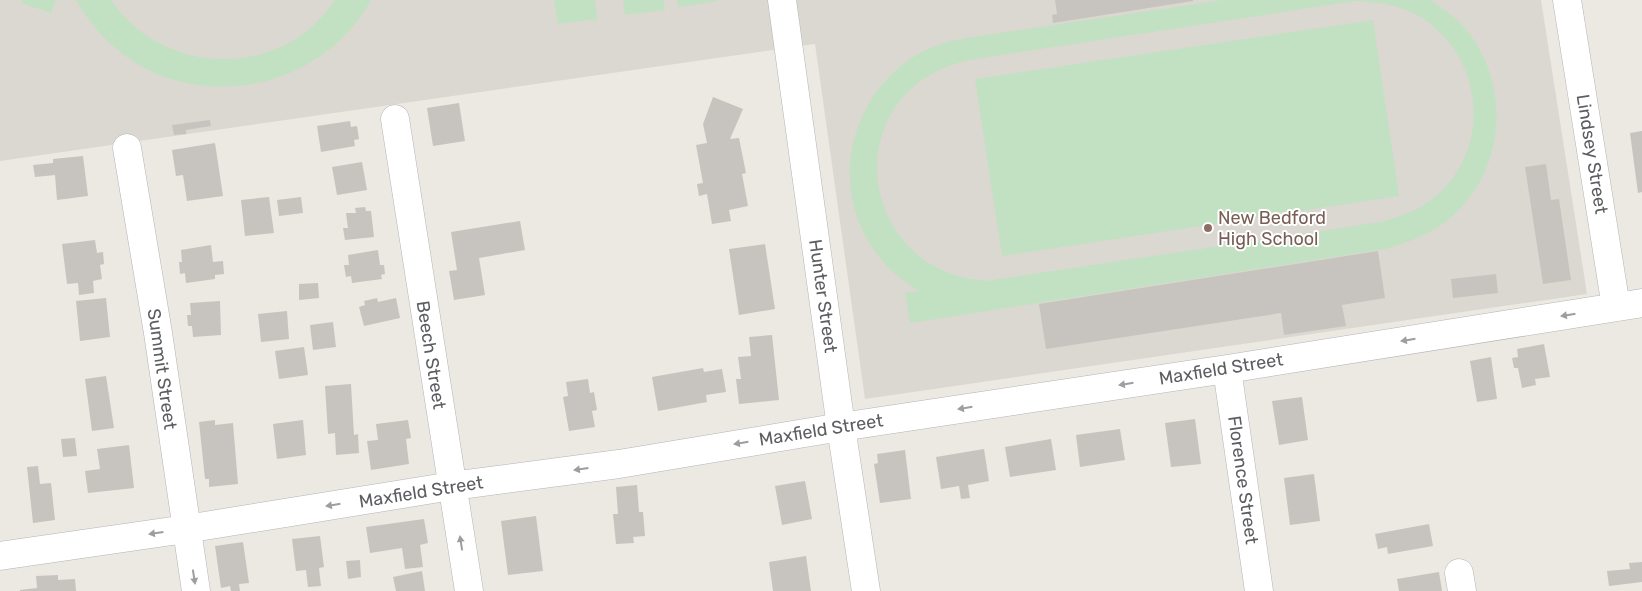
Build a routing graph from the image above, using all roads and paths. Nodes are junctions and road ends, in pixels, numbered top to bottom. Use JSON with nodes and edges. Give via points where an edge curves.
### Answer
{"nodes":[{"id":1,"x":782,"y":0,"type":"edge"},
{"id":2,"x":1567,"y":0,"type":"edge"},
{"id":3,"x":395,"y":119,"type":"dead end"},
{"id":4,"x":127,"y":148,"type":"dead end"},
{"id":5,"x":1629,"y":305,"type":"edge"},
{"id":6,"x":1227,"y":369,"type":"junction"},
{"id":7,"x":841,"y":427,"type":"junction"},
{"id":8,"x":452,"y":486,"type":"junction"},
{"id":9,"x":186,"y":529,"type":"junction"},
{"id":10,"x":0,"y":556,"type":"edge"},
{"id":11,"x":196,"y":591,"type":"edge"},
{"id":12,"x":469,"y":591,"type":"edge"},
{"id":13,"x":866,"y":591,"type":"edge"},
{"id":14,"x":1259,"y":591,"type":"edge"}],
"edges":[{"from":1,"to":7,"type":"street","name":"Hunter Street"},
{"from":2,"to":5,"type":"street","name":"Lindsey Street"},
{"from":3,"to":8,"type":"street","name":"Beech Street"},
{"from":4,"to":9,"type":"street","name":"Summit Street"},
{"from":5,"to":6,"type":"street","name":"Maxfield Street","one_way":true},
{"from":6,"to":7,"type":"street","name":"Maxfield Street","one_way":true},
{"from":6,"to":14,"type":"street","name":"Florence Street"},
{"from":7,"to":8,"type":"street","name":"Maxfield Street","one_way":true,"via":[[619,464]]},
{"from":7,"to":13,"type":"street","name":"Hunter Street"},
{"from":8,"to":9,"type":"street","name":"Maxfield Street","one_way":true},
{"from":12,"to":8,"type":"street","name":"Beech Street","one_way":true},
{"from":9,"to":10,"type":"street","name":"Maxfield Street","one_way":true},
{"from":9,"to":11,"type":"street","name":"Summit Street","one_way":true}]}
